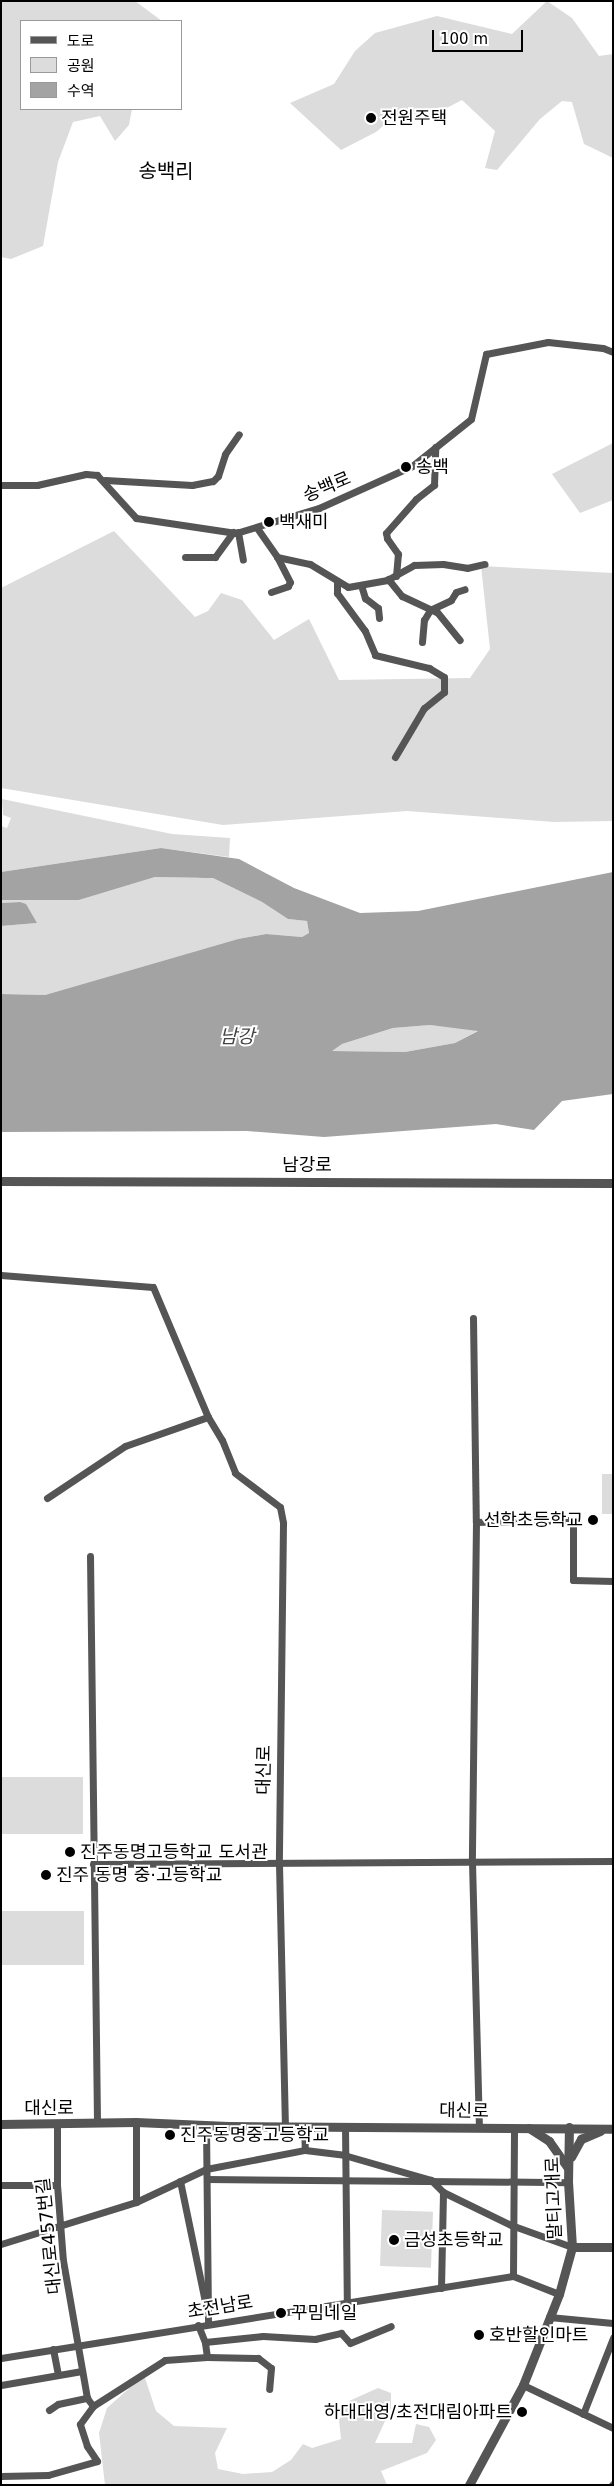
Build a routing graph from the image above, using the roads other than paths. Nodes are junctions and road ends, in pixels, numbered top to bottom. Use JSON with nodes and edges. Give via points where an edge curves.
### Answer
{"nodes":[{"id":1,"x":613,"y":352,"type":"edge"},
{"id":2,"x":239,"y":434,"type":"dead end"},
{"id":3,"x":435,"y":448,"type":"junction"},
{"id":4,"x":105,"y":480,"type":"junction"},
{"id":5,"x":1,"y":485,"type":"edge"},
{"id":6,"x":257,"y":528,"type":"junction"},
{"id":7,"x":236,"y":532,"type":"junction"},
{"id":8,"x":184,"y":557,"type":"dead end"},
{"id":9,"x":277,"y":557,"type":"junction"},
{"id":10,"x":243,"y":560,"type":"dead end"},
{"id":11,"x":485,"y":564,"type":"dead end"},
{"id":12,"x":396,"y":576,"type":"junction"},
{"id":13,"x":388,"y":580,"type":"junction"},
{"id":14,"x":337,"y":581,"type":"junction"},
{"id":15,"x":361,"y":585,"type":"junction"},
{"id":16,"x":465,"y":590,"type":"dead end"},
{"id":17,"x":272,"y":592,"type":"dead end"},
{"id":18,"x":430,"y":610,"type":"junction"},
{"id":19,"x":379,"y":618,"type":"dead end"},
{"id":20,"x":460,"y":640,"type":"dead end"},
{"id":21,"x":422,"y":642,"type":"dead end"},
{"id":22,"x":395,"y":757,"type":"dead end"},
{"id":23,"x":1,"y":1181,"type":"edge"},
{"id":24,"x":613,"y":1184,"type":"edge"},
{"id":25,"x":1,"y":1275,"type":"edge"},
{"id":26,"x":473,"y":1318,"type":"dead end"},
{"id":27,"x":208,"y":1417,"type":"junction"},
{"id":28,"x":47,"y":1498,"type":"dead end"},
{"id":29,"x":476,"y":1522,"type":"junction"},
{"id":30,"x":90,"y":1556,"type":"dead end"},
{"id":31,"x":613,"y":1581,"type":"edge"},
{"id":32,"x":613,"y":1861,"type":"edge"},
{"id":33,"x":472,"y":1862,"type":"junction"},
{"id":34,"x":93,"y":1864,"type":"junction"},
{"id":35,"x":279,"y":1864,"type":"junction"},
{"id":36,"x":136,"y":2122,"type":"junction"},
{"id":37,"x":97,"y":2123,"type":"junction"},
{"id":38,"x":1,"y":2124,"type":"edge"},
{"id":39,"x":57,"y":2124,"type":"junction"},
{"id":40,"x":285,"y":2125,"type":"junction"},
{"id":41,"x":206,"y":2126,"type":"junction"},
{"id":42,"x":304,"y":2126,"type":"junction"},
{"id":43,"x":345,"y":2126,"type":"junction"},
{"id":44,"x":479,"y":2127,"type":"junction"},
{"id":45,"x":569,"y":2127,"type":"junction"},
{"id":46,"x":514,"y":2128,"type":"junction"},
{"id":47,"x":529,"y":2128,"type":"junction"},
{"id":48,"x":613,"y":2129,"type":"edge"},
{"id":49,"x":305,"y":2150,"type":"junction"},
{"id":50,"x":344,"y":2155,"type":"junction"},
{"id":51,"x":206,"y":2169,"type":"junction"},
{"id":52,"x":568,"y":2170,"type":"junction"},
{"id":53,"x":207,"y":2179,"type":"junction"},
{"id":54,"x":346,"y":2179,"type":"junction"},
{"id":55,"x":431,"y":2180,"type":"junction"},
{"id":56,"x":180,"y":2181,"type":"junction"},
{"id":57,"x":514,"y":2181,"type":"junction"},
{"id":58,"x":568,"y":2182,"type":"junction"},
{"id":59,"x":1,"y":2185,"type":"edge"},
{"id":60,"x":57,"y":2185,"type":"junction"},
{"id":61,"x":443,"y":2192,"type":"junction"},
{"id":62,"x":136,"y":2202,"type":"junction"},
{"id":63,"x":513,"y":2225,"type":"junction"},
{"id":64,"x":60,"y":2227,"type":"junction"},
{"id":65,"x":1,"y":2244,"type":"edge"},
{"id":66,"x":572,"y":2247,"type":"junction"},
{"id":67,"x":613,"y":2247,"type":"edge"},
{"id":68,"x":513,"y":2276,"type":"junction"},
{"id":69,"x":441,"y":2288,"type":"junction"},
{"id":70,"x":558,"y":2294,"type":"junction"},
{"id":71,"x":347,"y":2303,"type":"junction"},
{"id":72,"x":208,"y":2309,"type":"junction"},
{"id":73,"x":549,"y":2317,"type":"junction"},
{"id":74,"x":613,"y":2323,"type":"edge"},
{"id":75,"x":208,"y":2324,"type":"junction"},
{"id":76,"x":198,"y":2325,"type":"junction"},
{"id":77,"x":391,"y":2326,"type":"dead end"},
{"id":78,"x":613,"y":2338,"type":"edge"},
{"id":79,"x":204,"y":2342,"type":"junction"},
{"id":80,"x":77,"y":2345,"type":"junction"},
{"id":81,"x":53,"y":2349,"type":"junction"},
{"id":82,"x":207,"y":2357,"type":"junction"},
{"id":83,"x":1,"y":2358,"type":"edge"},
{"id":84,"x":82,"y":2371,"type":"junction"},
{"id":85,"x":58,"y":2375,"type":"junction"},
{"id":86,"x":1,"y":2385,"type":"edge"},
{"id":87,"x":523,"y":2385,"type":"junction"},
{"id":88,"x":268,"y":2389,"type":"dead end"},
{"id":89,"x":87,"y":2398,"type":"junction"},
{"id":90,"x":93,"y":2406,"type":"junction"},
{"id":91,"x":49,"y":2410,"type":"dead end"},
{"id":92,"x":583,"y":2414,"type":"junction"},
{"id":93,"x":613,"y":2428,"type":"edge"},
{"id":94,"x":1,"y":2476,"type":"edge"},
{"id":95,"x":469,"y":2485,"type":"edge"}],
"edges":[{"from":1,"to":3,"type":"street","name":"송백로","via":[[548,342],[486,354],[472,420]]},
{"from":2,"to":4,"type":"street","via":[[213,480],[192,485]]},
{"from":3,"to":6,"type":"street","name":"송백로","via":[[412,466],[319,508]]},
{"from":3,"to":12,"type":"street","via":[[434,486],[416,499],[386,533],[398,554]]},
{"from":4,"to":5,"type":"street","via":[[86,474],[37,485]]},
{"from":4,"to":7,"type":"street","name":"송백로","via":[[136,518],[165,525]]},
{"from":6,"to":7,"type":"street","name":"송백로"},
{"from":6,"to":9,"type":"street"},
{"from":7,"to":8,"type":"street","via":[[215,557]]},
{"from":7,"to":10,"type":"street"},
{"from":9,"to":14,"type":"street","via":[[310,564]]},
{"from":9,"to":17,"type":"street","via":[[290,582],[288,586]]},
{"from":11,"to":12,"type":"street","via":[[467,568],[443,564],[414,565]]},
{"from":12,"to":13,"type":"street"},
{"from":13,"to":15,"type":"street"},
{"from":13,"to":18,"type":"street","via":[[402,596]]},
{"from":14,"to":15,"type":"street","via":[[348,586]]},
{"from":14,"to":22,"type":"street","via":[[337,593],[365,632],[374,655],[429,668],[444,677],[444,692],[424,708]]},
{"from":15,"to":19,"type":"street","via":[[365,598],[378,608]]},
{"from":16,"to":18,"type":"street","via":[[456,592],[451,600]]},
{"from":18,"to":20,"type":"street","via":[[439,614]]},
{"from":18,"to":21,"type":"street","via":[[424,620]]},
{"from":23,"to":24,"type":"street","name":"남강로"},
{"from":25,"to":27,"type":"street","via":[[153,1287]]},
{"from":26,"to":29,"type":"street"},
{"from":27,"to":28,"type":"street","via":[[125,1446]]},
{"from":27,"to":35,"type":"street","name":"대신로","via":[[222,1440],[235,1473],[280,1507],[283,1523]]},
{"from":29,"to":31,"type":"street","via":[[573,1520],[573,1580]]},
{"from":29,"to":33,"type":"street"},
{"from":30,"to":34,"type":"street","name":"대신로"},
{"from":32,"to":33,"type":"street"},
{"from":33,"to":35,"type":"street"},
{"from":33,"to":44,"type":"street"},
{"from":34,"to":35,"type":"street"},
{"from":34,"to":37,"type":"street","name":"대신로"},
{"from":35,"to":40,"type":"street","name":"대신로"},
{"from":36,"to":37,"type":"street","name":"대신로"},
{"from":36,"to":41,"type":"street","name":"대신로"},
{"from":36,"to":62,"type":"street"},
{"from":37,"to":39,"type":"street","name":"대신로"},
{"from":38,"to":39,"type":"street","name":"대신로"},
{"from":39,"to":60,"type":"street","name":"대신로457번길"},
{"from":40,"to":41,"type":"street","name":"대신로"},
{"from":40,"to":42,"type":"street","name":"대신로"},
{"from":41,"to":51,"type":"street"},
{"from":42,"to":43,"type":"street","name":"대신로"},
{"from":42,"to":49,"type":"street"},
{"from":43,"to":44,"type":"street","name":"대신로"},
{"from":43,"to":50,"type":"street"},
{"from":44,"to":46,"type":"street","name":"대신로"},
{"from":45,"to":47,"type":"street","name":"대신로"},
{"from":45,"to":48,"type":"street","name":"대신로"},
{"from":45,"to":52,"type":"street","name":"말티고개로"},
{"from":46,"to":47,"type":"street","name":"대신로"},
{"from":46,"to":57,"type":"street"},
{"from":47,"to":52,"type":"street","via":[[549,2142]]},
{"from":48,"to":52,"type":"street","via":[[592,2132],[582,2139],[573,2150]]},
{"from":49,"to":50,"type":"street"},
{"from":49,"to":51,"type":"street"},
{"from":50,"to":54,"type":"street"},
{"from":50,"to":55,"type":"street"},
{"from":51,"to":53,"type":"street"},
{"from":51,"to":56,"type":"street"},
{"from":52,"to":58,"type":"street","name":"말티고개로"},
{"from":53,"to":54,"type":"street"},
{"from":53,"to":72,"type":"street"},
{"from":54,"to":55,"type":"street"},
{"from":54,"to":71,"type":"street"},
{"from":55,"to":57,"type":"street"},
{"from":55,"to":61,"type":"street"},
{"from":56,"to":62,"type":"street"},
{"from":56,"to":72,"type":"street","via":[[203,2300]]},
{"from":57,"to":58,"type":"street"},
{"from":57,"to":63,"type":"street"},
{"from":58,"to":66,"type":"street","name":"말티고개로"},
{"from":59,"to":60,"type":"street"},
{"from":60,"to":64,"type":"street","name":"대신로457번길"},
{"from":61,"to":63,"type":"street"},
{"from":61,"to":69,"type":"street"},
{"from":62,"to":64,"type":"street"},
{"from":63,"to":66,"type":"street"},
{"from":63,"to":68,"type":"street"},
{"from":64,"to":65,"type":"street"},
{"from":64,"to":80,"type":"street","name":"대신로457번길"},
{"from":66,"to":67,"type":"street"},
{"from":66,"to":70,"type":"street","name":"말티고개로"},
{"from":68,"to":69,"type":"street","name":"초전남로"},
{"from":68,"to":70,"type":"street"},
{"from":69,"to":71,"type":"street","name":"초전남로"},
{"from":70,"to":73,"type":"street","name":"말티고개로"},
{"from":71,"to":75,"type":"street","name":"초전남로"},
{"from":72,"to":75,"type":"street"},
{"from":73,"to":74,"type":"street"},
{"from":73,"to":87,"type":"street","name":"말티고개로"},
{"from":75,"to":76,"type":"street","name":"초전남로"},
{"from":76,"to":79,"type":"street"},
{"from":76,"to":80,"type":"street","name":"초전남로"},
{"from":77,"to":79,"type":"street","via":[[354,2343],[348,2342],[341,2333],[315,2339],[263,2336]]},
{"from":78,"to":92,"type":"street"},
{"from":79,"to":82,"type":"street"},
{"from":80,"to":81,"type":"street","name":"초전남로"},
{"from":80,"to":84,"type":"street","name":"대신로457번길"},
{"from":81,"to":83,"type":"street","name":"초전남로"},
{"from":81,"to":85,"type":"street"},
{"from":82,"to":88,"type":"street","via":[[258,2358],[271,2368]]},
{"from":82,"to":90,"type":"street","via":[[165,2360]]},
{"from":84,"to":85,"type":"street"},
{"from":84,"to":89,"type":"street","name":"대신로457번길"},
{"from":85,"to":86,"type":"street"},
{"from":87,"to":92,"type":"street"},
{"from":87,"to":95,"type":"street","name":"말티고개로"},
{"from":89,"to":90,"type":"street"},
{"from":89,"to":91,"type":"street","via":[[58,2404]]},
{"from":90,"to":94,"type":"street","via":[[80,2424],[86,2446],[97,2461],[48,2475]]},
{"from":92,"to":93,"type":"street"}]}
